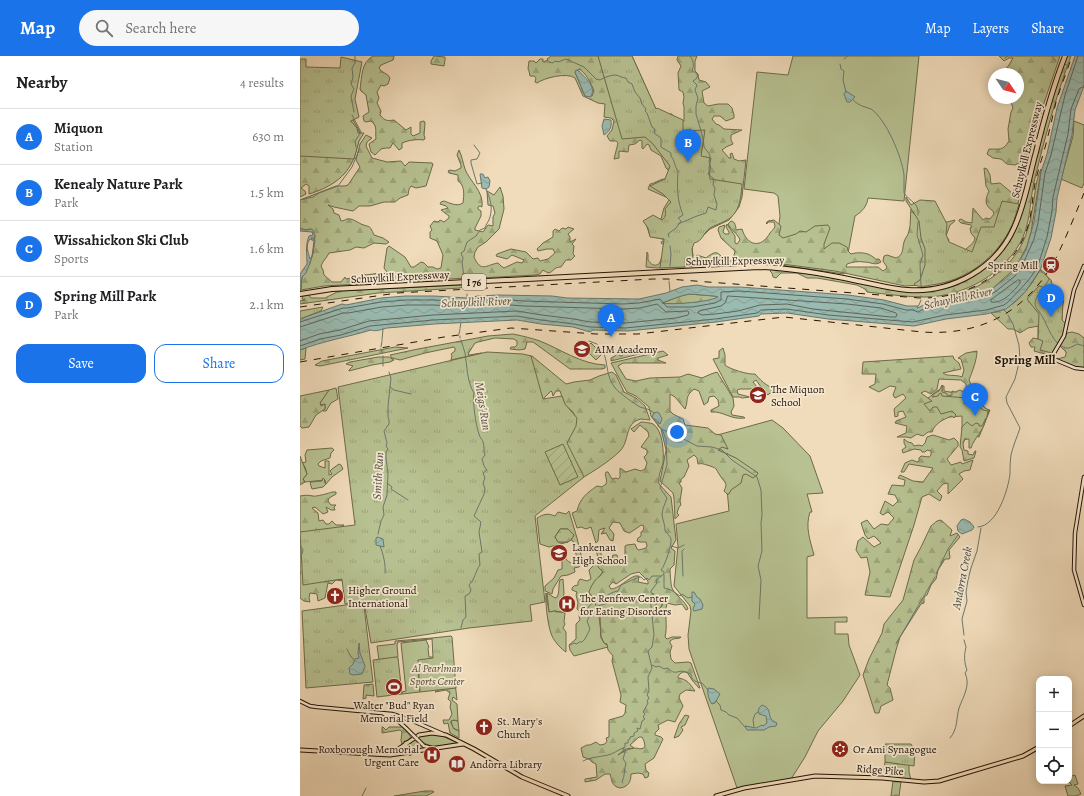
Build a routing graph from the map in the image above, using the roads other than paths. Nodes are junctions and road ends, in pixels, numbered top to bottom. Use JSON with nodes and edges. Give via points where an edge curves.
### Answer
{"nodes":[{"id":1,"x":1064,"y":56,"type":"edge"},
{"id":2,"x":1084,"y":266,"type":"edge"},
{"id":3,"x":300,"y":293,"type":"edge"},
{"id":4,"x":1084,"y":369,"type":"edge"},
{"id":5,"x":1084,"y":478,"type":"edge"},
{"id":6,"x":1084,"y":605,"type":"edge"},
{"id":7,"x":300,"y":700,"type":"edge"},
{"id":8,"x":378,"y":713,"type":"junction"},
{"id":9,"x":1084,"y":716,"type":"edge"},
{"id":10,"x":1072,"y":724,"type":"edge"},
{"id":11,"x":434,"y":730,"type":"junction"},
{"id":12,"x":432,"y":733,"type":"junction"},
{"id":13,"x":446,"y":735,"type":"junction"},
{"id":14,"x":406,"y":743,"type":"junction"},
{"id":15,"x":463,"y":744,"type":"junction"},
{"id":16,"x":437,"y":748,"type":"junction"},
{"id":17,"x":1037,"y":748,"type":"edge"},
{"id":18,"x":300,"y":750,"type":"edge"},
{"id":19,"x":411,"y":753,"type":"junction"},
{"id":20,"x":382,"y":754,"type":"junction"},
{"id":21,"x":568,"y":796,"type":"edge"},
{"id":22,"x":716,"y":796,"type":"edge"}],
"edges":[{"from":1,"to":3,"type":"highway","name":"Schuylkill Expressway","number":"I 76","via":[[1045,107],[1014,226],[994,255],[983,265],[966,276],[941,286],[912,289],[792,267],[750,266],[335,288]]},
{"from":2,"to":4,"type":"main road","via":[[1074,290],[1061,342],[1051,358]]},
{"from":5,"to":6,"type":"main road","via":[[1075,533],[1074,570]]},
{"from":7,"to":8,"type":"main road","via":[[317,707]]},
{"from":8,"to":11,"type":"main road","via":[[403,717]]},
{"from":8,"to":16,"type":"main road","via":[[397,720],[426,747]]},
{"from":9,"to":10,"type":"main road"},
{"from":11,"to":12,"type":"main road"},
{"from":11,"to":13,"type":"main road"},
{"from":12,"to":13,"type":"main road"},
{"from":12,"to":14,"type":"main road","via":[[419,735]]},
{"from":13,"to":15,"type":"main road"},
{"from":14,"to":19,"type":"main road","via":[[406,749]]},
{"from":14,"to":20,"type":"main road","via":[[395,751]]},
{"from":15,"to":16,"type":"main road"},
{"from":15,"to":21,"type":"main road","via":[[522,777]]},
{"from":16,"to":19,"type":"main road"},
{"from":17,"to":22,"type":"main road","name":"Ridge Pike","via":[[1023,756],[939,781],[815,776],[744,788]]},
{"from":18,"to":20,"type":"main road"},
{"from":19,"to":20,"type":"main road","via":[[390,756]]}]}
